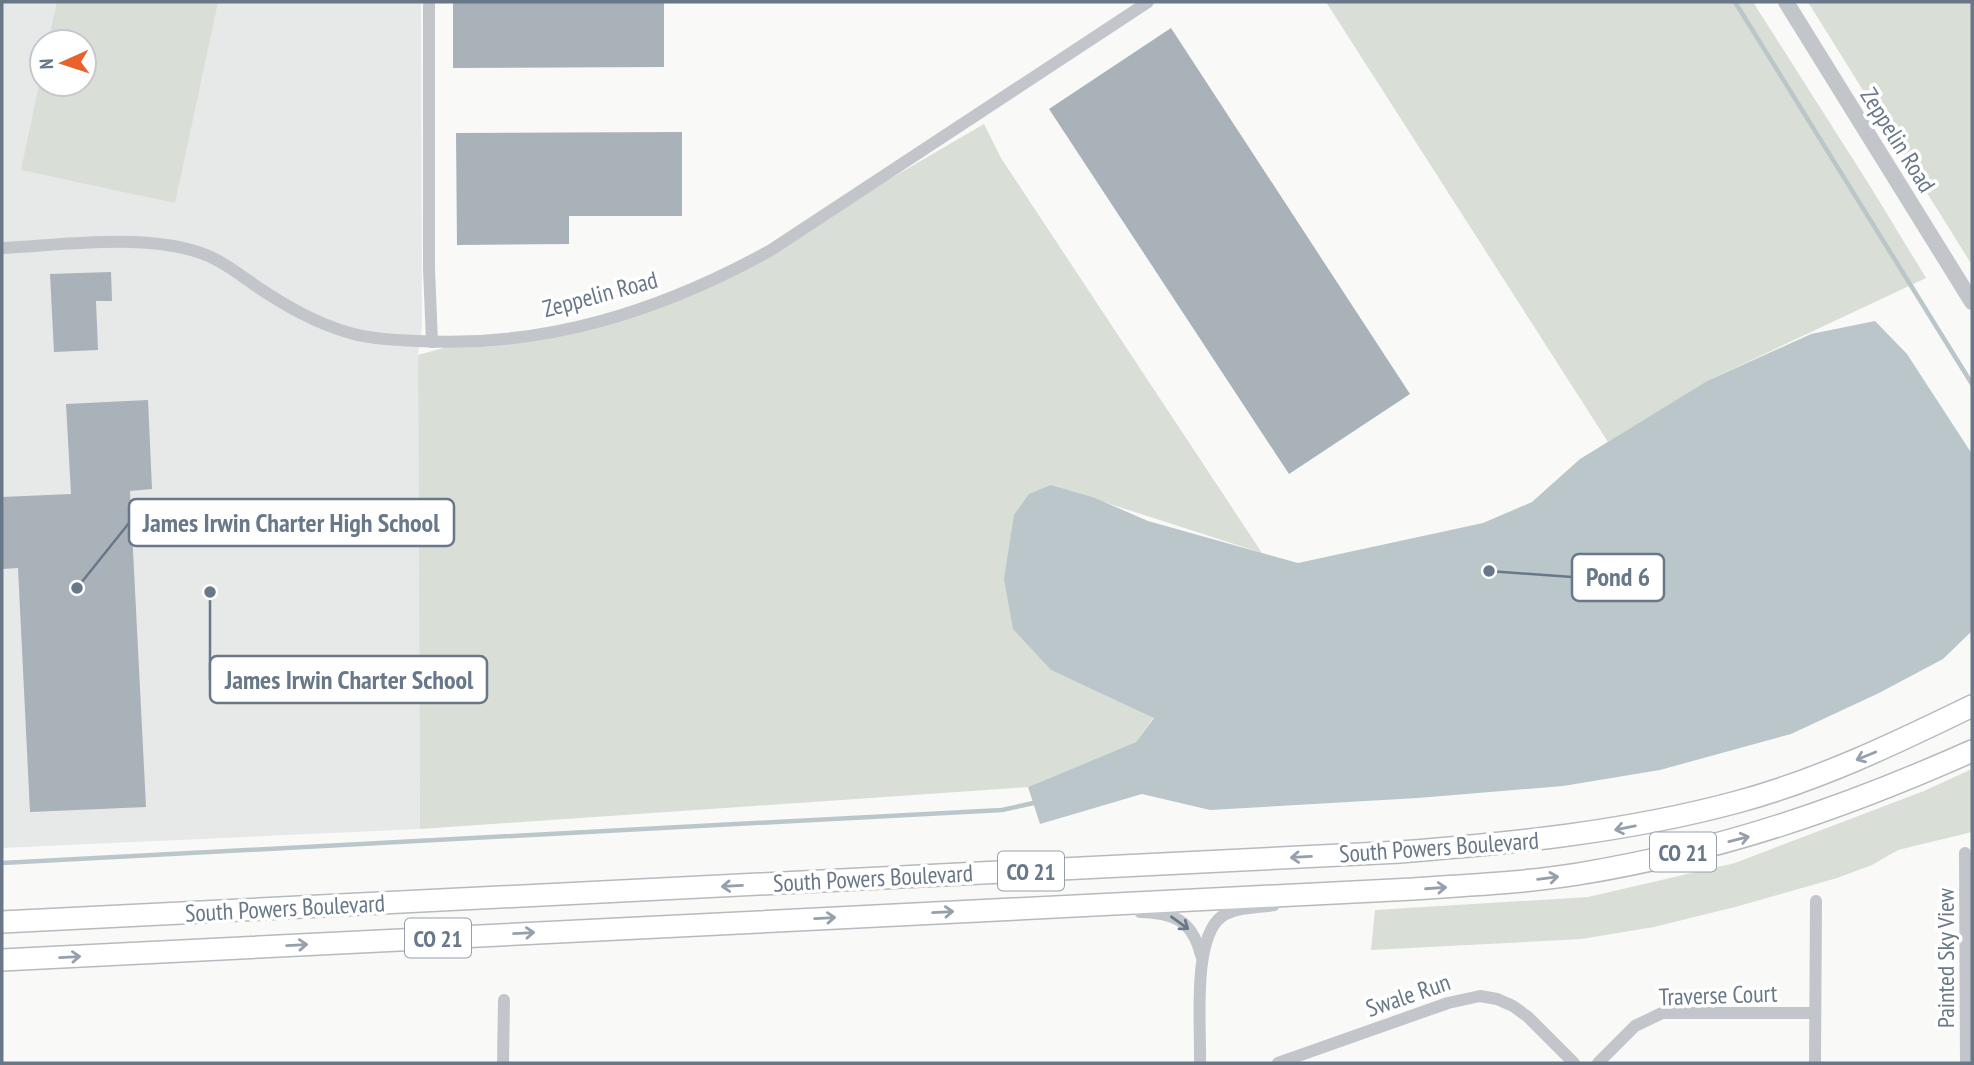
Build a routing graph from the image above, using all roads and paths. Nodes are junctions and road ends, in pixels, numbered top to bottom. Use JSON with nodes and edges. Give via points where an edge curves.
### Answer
{"nodes":[{"id":1,"x":429,"y":2,"type":"edge"},
{"id":2,"x":1148,"y":2,"type":"edge"},
{"id":3,"x":1786,"y":2,"type":"edge"},
{"id":4,"x":2,"y":248,"type":"edge"},
{"id":5,"x":1972,"y":302,"type":"edge"},
{"id":6,"x":432,"y":342,"type":"junction"},
{"id":7,"x":1972,"y":699,"type":"edge"},
{"id":8,"x":1972,"y":706,"type":"edge"},
{"id":9,"x":1898,"y":743,"type":"junction"},
{"id":10,"x":1972,"y":751,"type":"edge"},
{"id":11,"x":1972,"y":761,"type":"edge"},
{"id":12,"x":1828,"y":811,"type":"junction"},
{"id":13,"x":1965,"y":853,"type":"dead end"},
{"id":14,"x":1391,"y":890,"type":"junction"},
{"id":15,"x":1969,"y":890,"type":"edge"},
{"id":16,"x":1816,"y":901,"type":"dead end"},
{"id":17,"x":1017,"y":908,"type":"junction"},
{"id":18,"x":2,"y":920,"type":"edge"},
{"id":19,"x":1201,"y":957,"type":"junction"},
{"id":20,"x":2,"y":960,"type":"edge"},
{"id":21,"x":504,"y":1000,"type":"dead end"},
{"id":22,"x":1815,"y":1013,"type":"junction"},
{"id":23,"x":503,"y":1063,"type":"edge"},
{"id":24,"x":1200,"y":1063,"type":"edge"},
{"id":25,"x":1278,"y":1063,"type":"edge"},
{"id":26,"x":1574,"y":1063,"type":"edge"},
{"id":27,"x":1598,"y":1063,"type":"edge"},
{"id":28,"x":1815,"y":1063,"type":"edge"},
{"id":29,"x":1966,"y":1063,"type":"edge"}],
"edges":[{"from":1,"to":6,"type":"street"},
{"from":2,"to":6,"type":"street","name":"Zeppelin Road","via":[[782,243],[720,278],[597,323],[512,338]]},
{"from":3,"to":5,"type":"street","name":"Zeppelin Road"},
{"from":4,"to":6,"type":"street","name":"Zeppelin Road","via":[[135,242],[177,247],[212,259],[321,324],[352,334]]},
{"from":7,"to":9,"type":"highway"},
{"from":8,"to":9,"type":"highway","name":"South Powers Boulevard","number":"CO 21"},
{"from":9,"to":18,"type":"highway","name":"South Powers Boulevard","number":"CO 21","one_way":true,"via":[[1737,802],[1618,829],[1521,843]]},
{"from":10,"to":12,"type":"highway","name":"South Powers Boulevard","number":"CO 21"},
{"from":11,"to":12,"type":"highway"},
{"from":14,"to":12,"type":"highway","name":"South Powers Boulevard","number":"CO 21","one_way":true,"via":[[1576,875],[1754,835]]},
{"from":13,"to":15,"type":"street","name":"Painted Sky View"},
{"from":14,"to":17,"type":"highway","name":"South Powers Boulevard","number":"CO 21"},
{"from":14,"to":19,"type":"street","via":[[1234,911],[1214,925]]},
{"from":15,"to":29,"type":"street","name":"Painted Sky View"},
{"from":16,"to":22,"type":"street"},
{"from":17,"to":19,"type":"street","one_way":true,"via":[[1161,913],[1188,927]]},
{"from":20,"to":17,"type":"highway","name":"South Powers Boulevard","number":"CO 21","one_way":true},
{"from":19,"to":24,"type":"street"},
{"from":21,"to":23,"type":"street"},
{"from":22,"to":27,"type":"street","name":"Traverse Court","via":[[1662,1013],[1635,1026]]},
{"from":22,"to":28,"type":"street"},
{"from":25,"to":26,"type":"street","name":"Swale Run","via":[[1480,996],[1513,1006]]}]}
